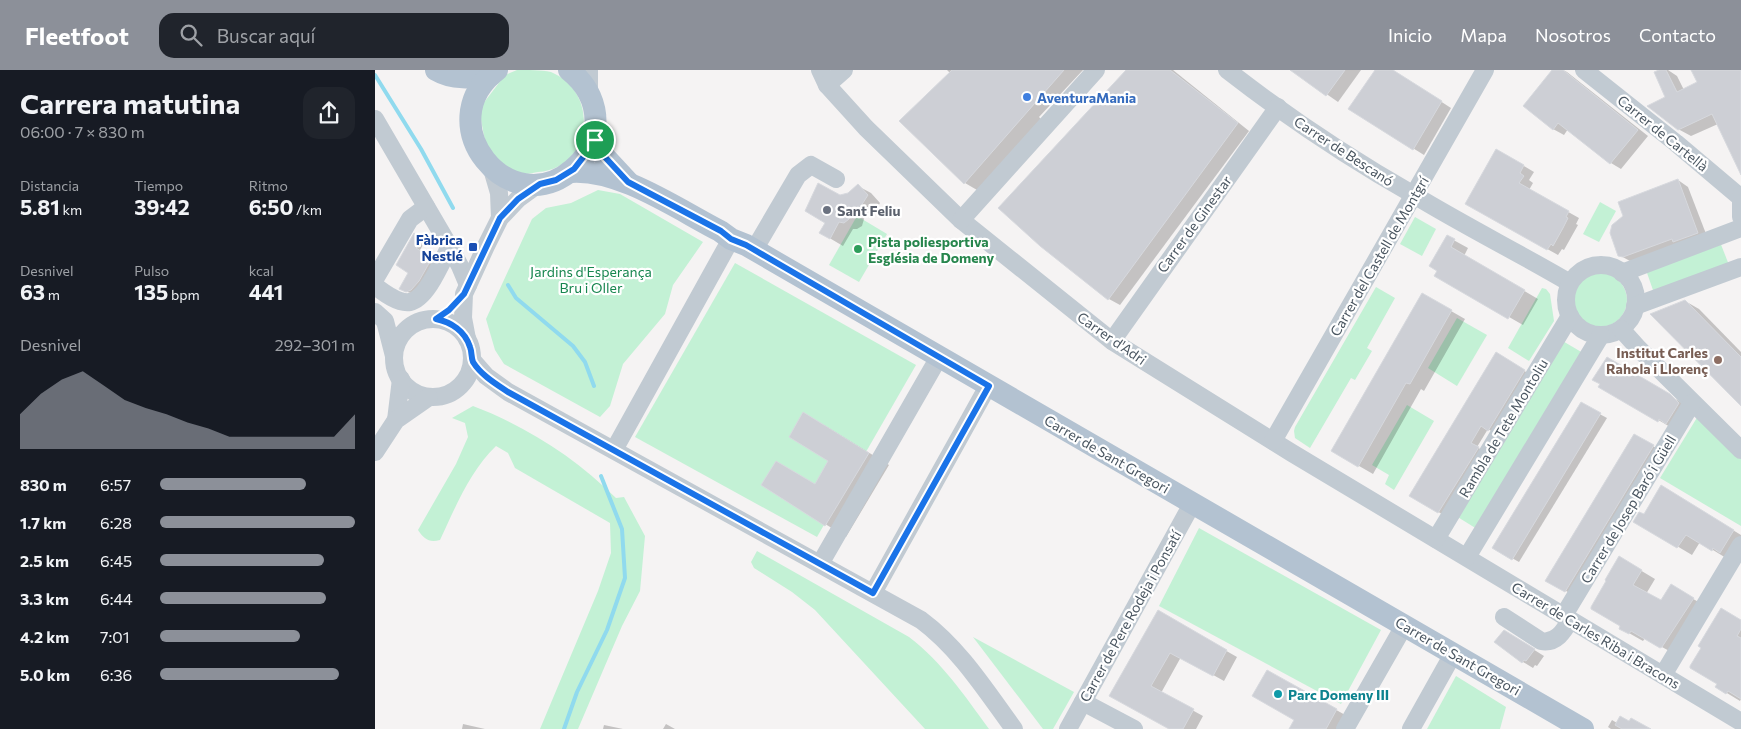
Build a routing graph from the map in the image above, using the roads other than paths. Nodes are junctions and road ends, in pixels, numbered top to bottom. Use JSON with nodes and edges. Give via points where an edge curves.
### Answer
{"nodes":[{"id":1,"x":569,"y":70,"type":"edge"},
{"id":2,"x":589,"y":70,"type":"edge"},
{"id":3,"x":844,"y":70,"type":"edge"},
{"id":4,"x":1096,"y":70,"type":"edge"},
{"id":5,"x":1227,"y":70,"type":"edge"},
{"id":6,"x":1485,"y":70,"type":"edge"},
{"id":7,"x":1585,"y":70,"type":"edge"},
{"id":8,"x":444,"y":72,"type":"edge"},
{"id":9,"x":494,"y":72,"type":"edge"},
{"id":10,"x":823,"y":77,"type":"edge"},
{"id":11,"x":589,"y":93,"type":"junction"},
{"id":12,"x":1277,"y":107,"type":"junction"},
{"id":13,"x":471,"y":110,"type":"junction"},
{"id":14,"x":375,"y":119,"type":"edge"},
{"id":15,"x":594,"y":136,"type":"junction"},
{"id":16,"x":492,"y":169,"type":"junction"},
{"id":17,"x":570,"y":172,"type":"junction"},
{"id":18,"x":836,"y":179,"type":"dead end"},
{"id":19,"x":628,"y":182,"type":"junction"},
{"id":20,"x":540,"y":184,"type":"junction"},
{"id":21,"x":1413,"y":195,"type":"junction"},
{"id":22,"x":1741,"y":196,"type":"edge"},
{"id":23,"x":427,"y":207,"type":"junction"},
{"id":24,"x":1741,"y":217,"type":"edge"},
{"id":25,"x":500,"y":218,"type":"junction"},
{"id":26,"x":961,"y":220,"type":"junction"},
{"id":27,"x":1741,"y":228,"type":"edge"},
{"id":28,"x":731,"y":239,"type":"junction"},
{"id":29,"x":450,"y":246,"type":"junction"},
{"id":30,"x":754,"y":250,"type":"junction"},
{"id":31,"x":1741,"y":266,"type":"edge"},
{"id":32,"x":1622,"y":273,"type":"junction"},
{"id":33,"x":375,"y":279,"type":"edge"},
{"id":34,"x":1570,"y":283,"type":"junction"},
{"id":35,"x":375,"y":286,"type":"edge"},
{"id":36,"x":466,"y":289,"type":"junction"},
{"id":37,"x":1635,"y":306,"type":"junction"},
{"id":38,"x":1570,"y":316,"type":"junction"},
{"id":39,"x":380,"y":317,"type":"edge"},
{"id":40,"x":436,"y":319,"type":"junction"},
{"id":41,"x":416,"y":323,"type":"junction"},
{"id":42,"x":1621,"y":329,"type":"junction"},
{"id":43,"x":1601,"y":335,"type":"junction"},
{"id":44,"x":467,"y":339,"type":"junction"},
{"id":45,"x":1112,"y":341,"type":"junction"},
{"id":46,"x":939,"y":357,"type":"junction"},
{"id":47,"x":394,"y":358,"type":"junction"},
{"id":48,"x":472,"y":360,"type":"junction"},
{"id":49,"x":401,"y":379,"type":"junction"},
{"id":50,"x":989,"y":386,"type":"junction"},
{"id":51,"x":455,"y":390,"type":"junction"},
{"id":52,"x":508,"y":392,"type":"junction"},
{"id":53,"x":429,"y":397,"type":"junction"},
{"id":54,"x":1693,"y":403,"type":"junction"},
{"id":55,"x":396,"y":420,"type":"junction"},
{"id":56,"x":1273,"y":441,"type":"junction"},
{"id":57,"x":614,"y":450,"type":"junction"},
{"id":58,"x":1741,"y":450,"type":"edge"},
{"id":59,"x":375,"y":452,"type":"edge"},
{"id":60,"x":1192,"y":504,"type":"junction"},
{"id":61,"x":1436,"y":539,"type":"junction"},
{"id":62,"x":1741,"y":545,"type":"edge"},
{"id":63,"x":1451,"y":548,"type":"joint"},
{"id":64,"x":1467,"y":557,"type":"junction"},
{"id":65,"x":820,"y":564,"type":"junction"},
{"id":66,"x":873,"y":593,"type":"junction"},
{"id":67,"x":1504,"y":617,"type":"dead end"},
{"id":68,"x":1567,"y":618,"type":"junction"},
{"id":69,"x":1404,"y":626,"type":"junction"},
{"id":70,"x":1453,"y":654,"type":"junction"},
{"id":71,"x":1663,"y":676,"type":"junction"},
{"id":72,"x":1083,"y":702,"type":"junction"},
{"id":73,"x":1741,"y":722,"type":"edge"},
{"id":74,"x":1015,"y":729,"type":"edge"},
{"id":75,"x":1068,"y":729,"type":"edge"},
{"id":76,"x":1134,"y":729,"type":"edge"},
{"id":77,"x":1345,"y":729,"type":"edge"},
{"id":78,"x":1411,"y":729,"type":"edge"},
{"id":79,"x":1583,"y":729,"type":"edge"}],
"edges":[{"from":1,"to":11,"type":"main road"},
{"from":2,"to":11,"type":"street"},
{"from":3,"to":10,"type":"street"},
{"from":4,"to":26,"type":"street"},
{"from":5,"to":12,"type":"street","name":"Carrer de Bescanó"},
{"from":6,"to":21,"type":"street","name":"Carrer del Castell de Montgrí"},
{"from":7,"to":22,"type":"street","name":"Carrer de Cartellà"},
{"from":8,"to":9,"type":"main road","via":[[468,78]]},
{"from":8,"to":13,"type":"main road"},
{"from":9,"to":13,"type":"main road","via":[[477,94]]},
{"from":10,"to":26,"type":"street","name":"Carrer d'Adri","via":[[866,128]]},
{"from":11,"to":15,"type":"main road","via":[[595,116]]},
{"from":12,"to":21,"type":"street","name":"Carrer de Bescanó"},
{"from":12,"to":45,"type":"street","name":"Carrer de Ginestar"},
{"from":13,"to":16,"type":"main road","via":[[474,142]]},
{"from":14,"to":23,"type":"street"},
{"from":15,"to":17,"type":"main road","via":[[585,156]]},
{"from":15,"to":19,"type":"main road","name":"Carrer de Sant Gregori","via":[[603,155]]},
{"from":16,"to":20,"type":"main road","via":[[515,181]]},
{"from":16,"to":25,"type":"street","via":[[499,193]]},
{"from":17,"to":19,"type":"main road","name":"Carrer de Sant Gregori","via":[[587,172]]},
{"from":17,"to":20,"type":"main road"},
{"from":18,"to":30,"type":"street","via":[[811,165],[798,175]]},
{"from":19,"to":28,"type":"main road","name":"Carrer de Sant Gregori"},
{"from":20,"to":25,"type":"street","via":[[518,199]]},
{"from":21,"to":34,"type":"street","name":"Carrer de Bescanó"},
{"from":21,"to":56,"type":"street","name":"Carrer del Castell de Montgrí"},
{"from":22,"to":24,"type":"street"},
{"from":23,"to":29,"type":"street"},
{"from":23,"to":33,"type":"street","via":[[410,219]]},
{"from":25,"to":36,"type":"street"},
{"from":26,"to":45,"type":"street","name":"Carrer d'Adri"},
{"from":27,"to":32,"type":"street"},
{"from":28,"to":30,"type":"main road","name":"Carrer de Sant Gregori"},
{"from":28,"to":57,"type":"street"},
{"from":29,"to":35,"type":"street","via":[[421,298],[409,303],[394,299]]},
{"from":29,"to":36,"type":"street"},
{"from":30,"to":46,"type":"main road","name":"Carrer de Sant Gregori"},
{"from":31,"to":37,"type":"street"},
{"from":32,"to":34,"type":"street","via":[[1604,266],[1592,266]]},
{"from":32,"to":37,"type":"street","via":[[1635,294]]},
{"from":34,"to":38,"type":"street","via":[[1566,294]]},
{"from":36,"to":40,"type":"street","via":[[449,310]]},
{"from":36,"to":44,"type":"street","via":[[463,318]]},
{"from":37,"to":42,"type":"street","via":[[1632,316]]},
{"from":38,"to":43,"type":"street","via":[[1577,326]]},
{"from":38,"to":61,"type":"street","name":"Rambla de Tete Montoliu"},
{"from":39,"to":41,"type":"street"},
{"from":39,"to":47,"type":"street"},
{"from":40,"to":41,"type":"street"},
{"from":40,"to":44,"type":"street","via":[[453,325]]},
{"from":41,"to":47,"type":"street","via":[[400,338]]},
{"from":42,"to":43,"type":"street"},
{"from":42,"to":54,"type":"street"},
{"from":43,"to":64,"type":"street"},
{"from":44,"to":48,"type":"street"},
{"from":45,"to":56,"type":"street","name":"Carrer d'Adri"},
{"from":46,"to":50,"type":"main road","name":"Carrer de Sant Gregori"},
{"from":46,"to":65,"type":"street"},
{"from":47,"to":49,"type":"street"},
{"from":48,"to":51,"type":"street","via":[[469,374]]},
{"from":48,"to":52,"type":"street","via":[[486,376]]},
{"from":49,"to":53,"type":"street","via":[[415,392]]},
{"from":49,"to":55,"type":"street"},
{"from":50,"to":60,"type":"main road","name":"Carrer de Sant Gregori"},
{"from":50,"to":66,"type":"street"},
{"from":51,"to":52,"type":"street","via":[[475,383]]},
{"from":51,"to":53,"type":"street","via":[[443,396]]},
{"from":52,"to":57,"type":"street"},
{"from":53,"to":55,"type":"street"},
{"from":54,"to":58,"type":"street"},
{"from":54,"to":68,"type":"street","name":"Carrer de Josep Baró i Güell"},
{"from":55,"to":59,"type":"street"},
{"from":56,"to":61,"type":"street","name":"Carrer d'Adri"},
{"from":57,"to":65,"type":"street"},
{"from":60,"to":69,"type":"main road","name":"Carrer de Sant Gregori"},
{"from":60,"to":72,"type":"street","name":"Carrer de Pere Rodeja i Ponsatí"},
{"from":61,"to":63,"type":"street","name":"Carrer d'Adri"},
{"from":62,"to":71,"type":"street"},
{"from":63,"to":64,"type":"street","name":"Carrer de Carles Riba i Bracons"},
{"from":64,"to":68,"type":"street","name":"Carrer de Carles Riba i Bracons"},
{"from":65,"to":66,"type":"street"},
{"from":66,"to":74,"type":"street","via":[[921,620],[950,645]]},
{"from":67,"to":68,"type":"street","name":"Carrer de Josep Baró i Güell","via":[[1541,642],[1553,640],[1565,631]]},
{"from":68,"to":71,"type":"street","name":"Carrer de Carles Riba i Bracons"},
{"from":69,"to":70,"type":"main road","name":"Carrer de Sant Gregori"},
{"from":69,"to":77,"type":"street"},
{"from":70,"to":78,"type":"street"},
{"from":70,"to":79,"type":"main road","name":"Carrer de Sant Gregori"},
{"from":71,"to":73,"type":"street","name":"Carrer de Carles Riba i Bracons"},
{"from":72,"to":75,"type":"street","name":"Carrer de Pere Rodeja i Ponsatí"},
{"from":72,"to":76,"type":"street"}]}
